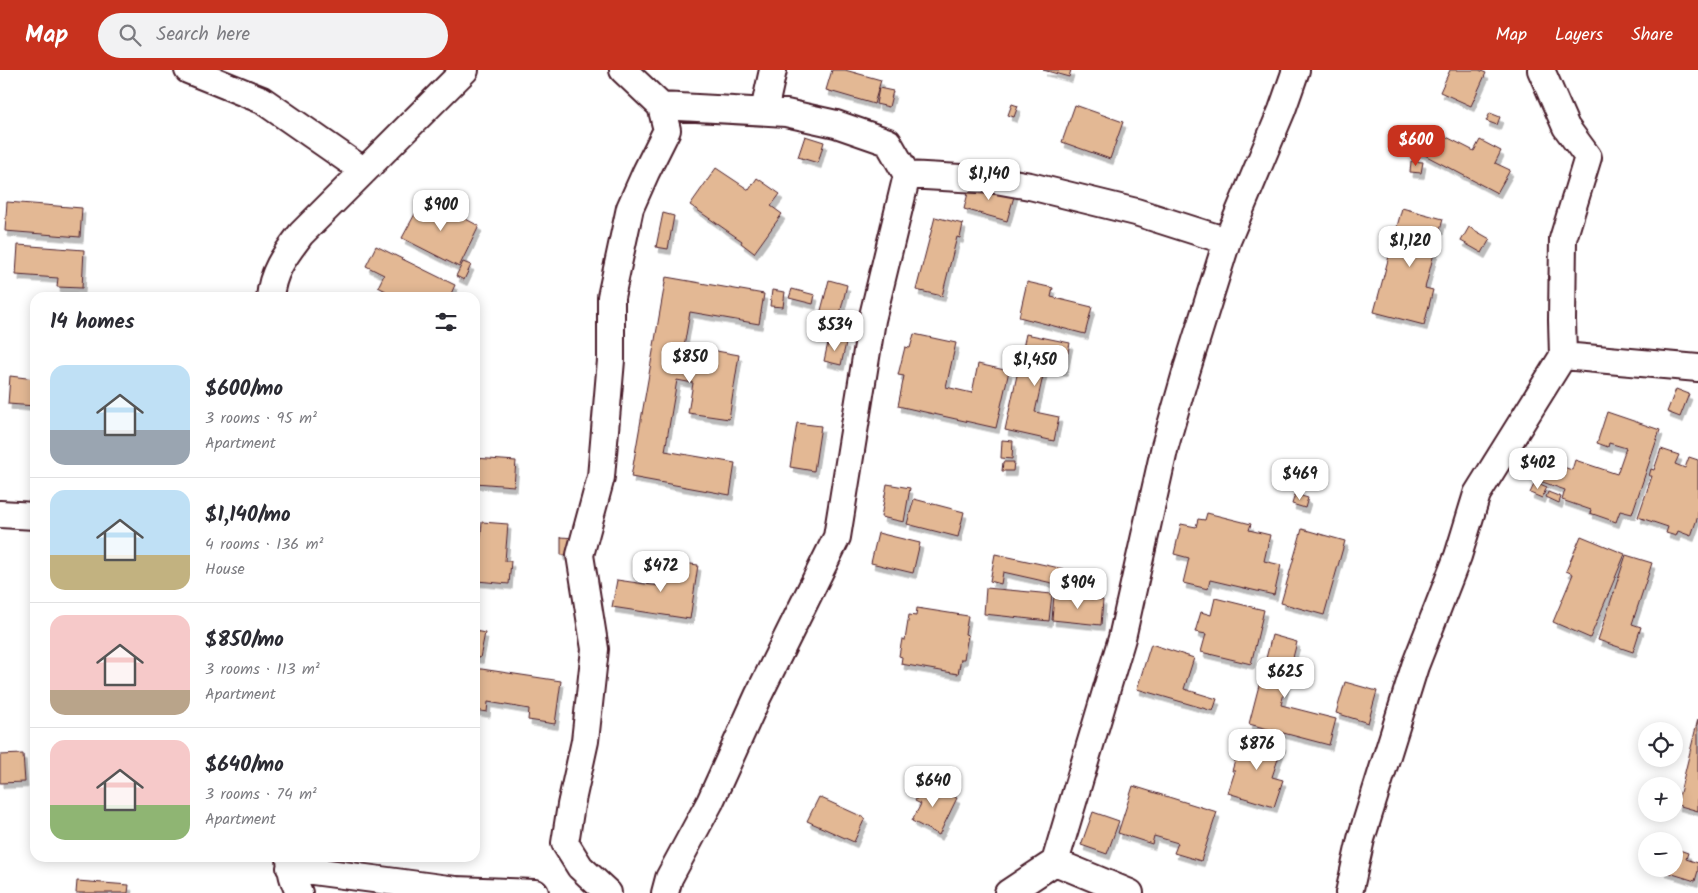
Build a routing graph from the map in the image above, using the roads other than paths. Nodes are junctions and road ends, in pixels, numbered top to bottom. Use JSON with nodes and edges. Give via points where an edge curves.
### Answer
{"nodes":[{"id":1,"x":188,"y":70,"type":"edge"},
{"id":2,"x":465,"y":70,"type":"edge"},
{"id":3,"x":623,"y":70,"type":"edge"},
{"id":4,"x":773,"y":70,"type":"edge"},
{"id":5,"x":1296,"y":70,"type":"edge"},
{"id":6,"x":1542,"y":70,"type":"edge"},
{"id":7,"x":661,"y":106,"type":"junction"},
{"id":8,"x":764,"y":111,"type":"junction"},
{"id":9,"x":364,"y":171,"type":"junction"},
{"id":10,"x":907,"y":176,"type":"junction"},
{"id":11,"x":1226,"y":241,"type":"junction"},
{"id":12,"x":270,"y":292,"type":"edge"},
{"id":13,"x":1563,"y":356,"type":"junction"},
{"id":14,"x":1698,"y":368,"type":"edge"},
{"id":15,"x":0,"y":514,"type":"edge"},
{"id":16,"x":30,"y":516,"type":"edge"},
{"id":17,"x":1055,"y":862,"type":"junction"},
{"id":18,"x":290,"y":863,"type":"edge"},
{"id":19,"x":299,"y":893,"type":"edge"},
{"id":20,"x":535,"y":893,"type":"edge"},
{"id":21,"x":608,"y":893,"type":"edge"},
{"id":22,"x":665,"y":893,"type":"edge"},
{"id":23,"x":1008,"y":893,"type":"edge"},
{"id":24,"x":1130,"y":893,"type":"edge"},
{"id":25,"x":1349,"y":893,"type":"edge"}],
"edges":[{"from":1,"to":9,"type":"street","via":[[262,100]]},
{"from":2,"to":9,"type":"street"},
{"from":3,"to":7,"type":"street"},
{"from":4,"to":8,"type":"street"},
{"from":5,"to":11,"type":"street"},
{"from":6,"to":13,"type":"street","via":[[1566,127],[1588,157],[1563,239]]},
{"from":7,"to":8,"type":"street"},
{"from":7,"to":21,"type":"street","via":[[667,130],[630,208],[611,297],[611,360],[601,477],[580,555],[595,649],[585,741],[565,843],[580,867]]},
{"from":8,"to":10,"type":"street","via":[[836,124],[888,142]]},
{"from":9,"to":12,"type":"street","via":[[301,234],[280,263]]},
{"from":10,"to":11,"type":"street","via":[[996,180],[1030,186],[1136,212]]},
{"from":10,"to":22,"type":"street","via":[[872,320],[838,537],[758,696],[710,802],[669,878]]},
{"from":11,"to":17,"type":"street","via":[[1168,436],[1122,638]]},
{"from":13,"to":14,"type":"street"},
{"from":13,"to":25,"type":"street","via":[[1477,494],[1458,556],[1415,666],[1361,839]]},
{"from":15,"to":16,"type":"street"},
{"from":17,"to":23,"type":"street"},
{"from":17,"to":24,"type":"street"},
{"from":18,"to":19,"type":"street"},
{"from":18,"to":20,"type":"street","via":[[456,890]]}]}
